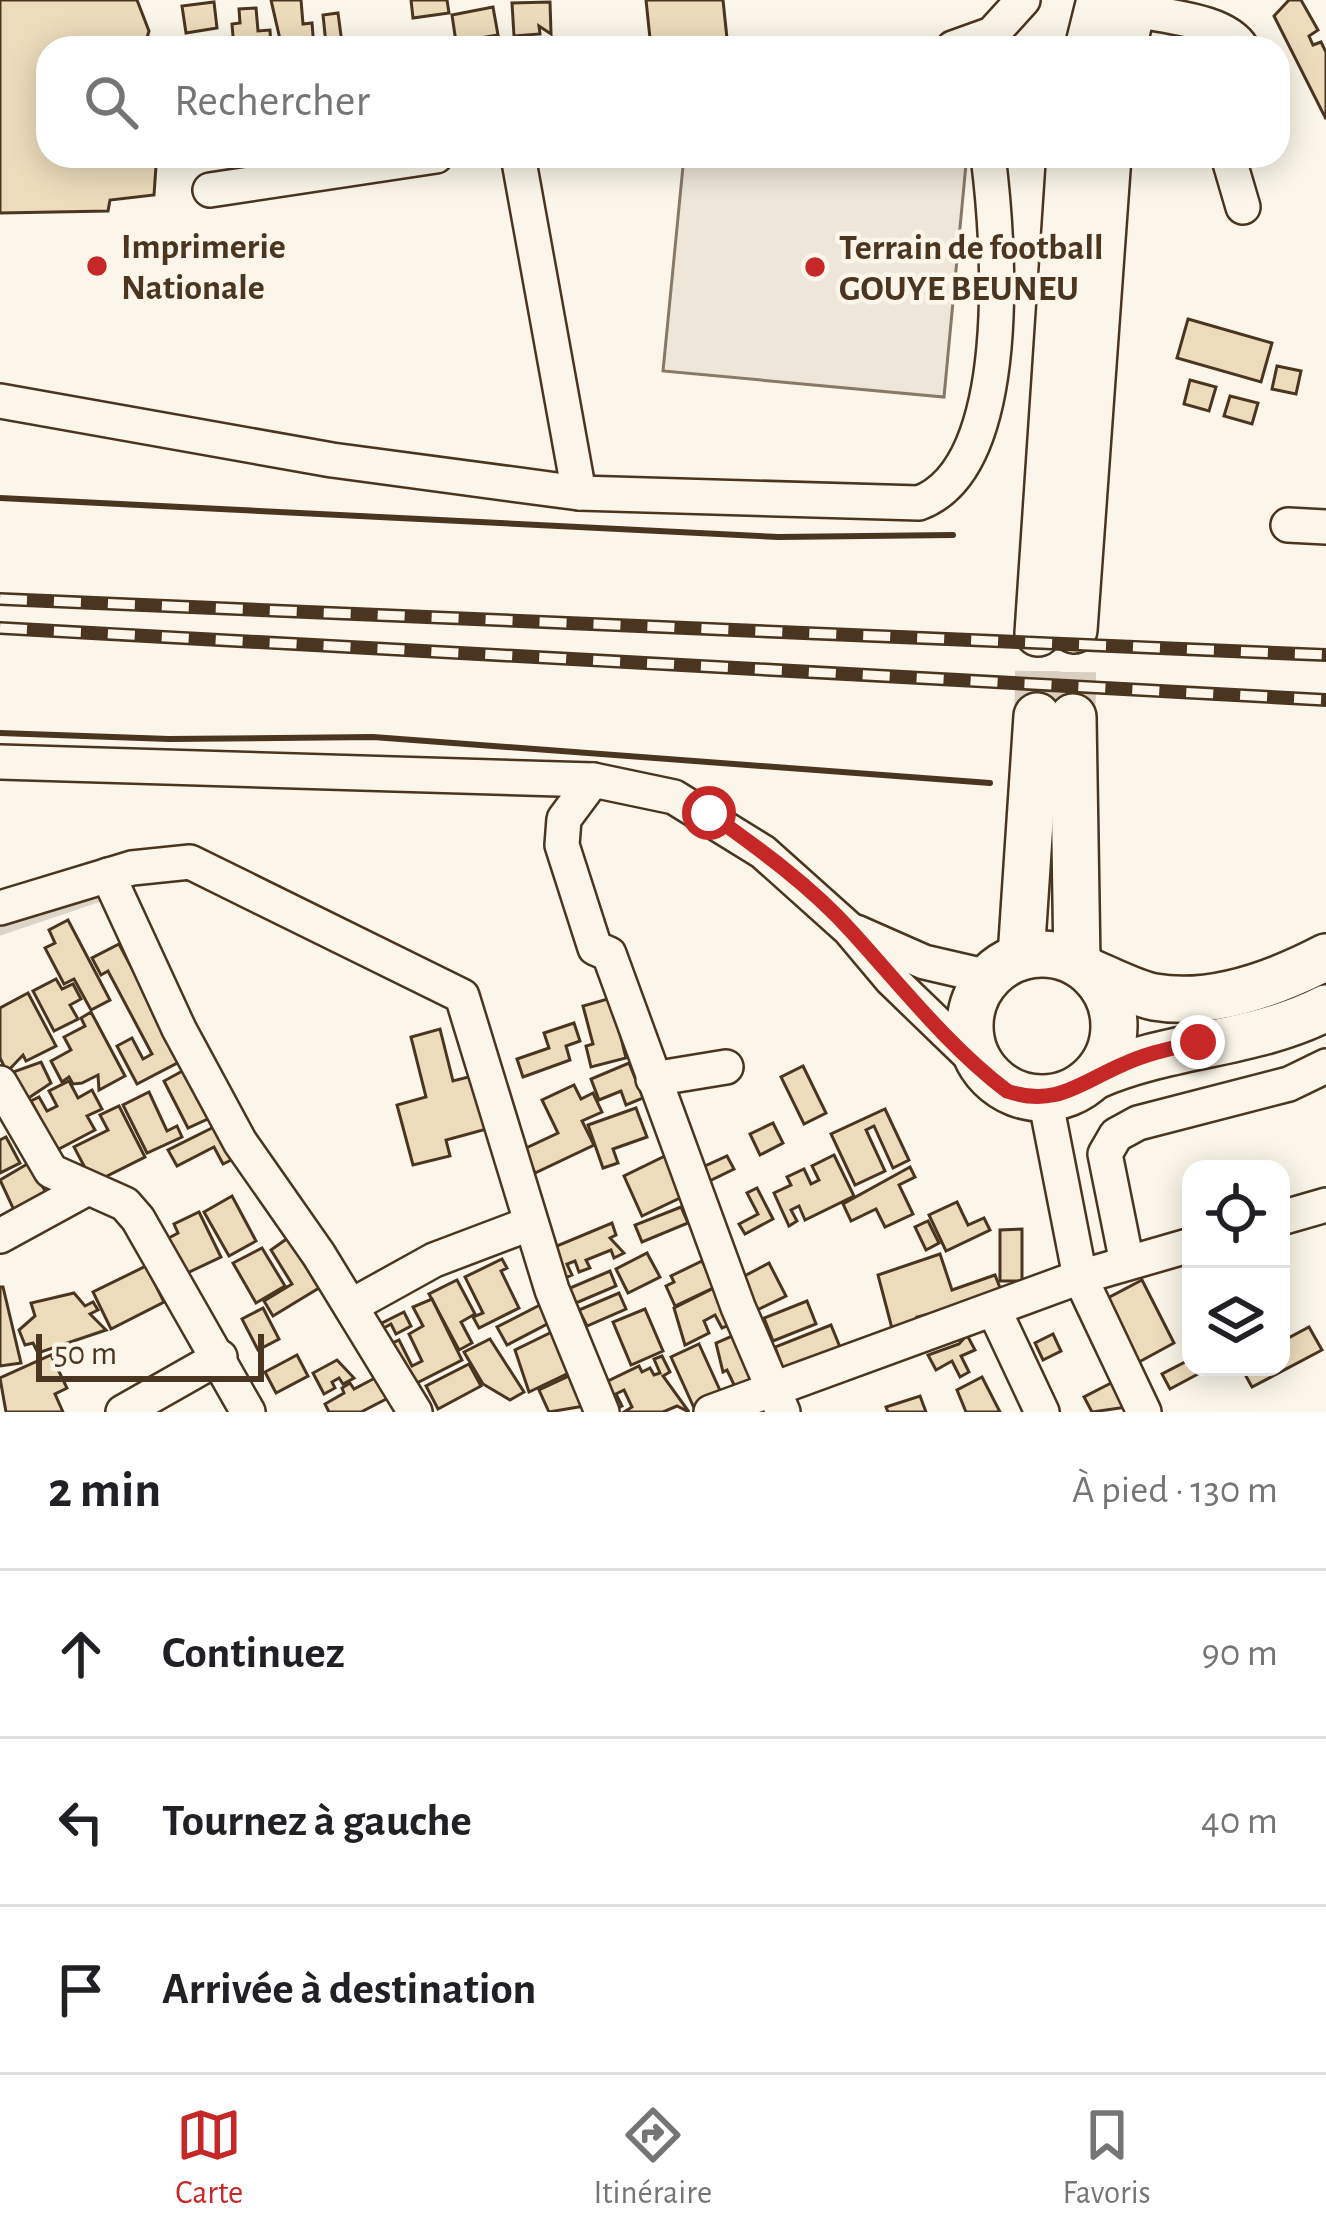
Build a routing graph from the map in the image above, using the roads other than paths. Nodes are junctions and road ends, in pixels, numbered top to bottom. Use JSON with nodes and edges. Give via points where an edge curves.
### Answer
{"nodes":[{"id":1,"x":978,"y":0,"type":"edge"},
{"id":2,"x":1023,"y":0,"type":"edge"},
{"id":3,"x":1122,"y":14,"type":"edge"},
{"id":4,"x":992,"y":34,"type":"junction"},
{"id":5,"x":986,"y":36,"type":"edge"},
{"id":6,"x":1100,"y":36,"type":"edge"},
{"id":7,"x":1233,"y":36,"type":"edge"},
{"id":8,"x":356,"y":168,"type":"edge"},
{"id":9,"x":520,"y":168,"type":"edge"},
{"id":10,"x":990,"y":168,"type":"edge"},
{"id":11,"x":1070,"y":168,"type":"edge"},
{"id":12,"x":1107,"y":168,"type":"edge"},
{"id":13,"x":1232,"y":168,"type":"edge"},
{"id":14,"x":210,"y":190,"type":"dead end"},
{"id":15,"x":1243,"y":207,"type":"dead end"},
{"id":16,"x":0,"y":400,"type":"edge"},
{"id":17,"x":579,"y":493,"type":"junction"},
{"id":18,"x":1288,"y":525,"type":"dead end"},
{"id":19,"x":1326,"y":526,"type":"edge"},
{"id":20,"x":0,"y":762,"type":"edge"},
{"id":21,"x":593,"y":780,"type":"junction"},
{"id":22,"x":108,"y":875,"type":"junction"},
{"id":23,"x":0,"y":908,"type":"edge"},
{"id":24,"x":849,"y":928,"type":"junction"},
{"id":25,"x":1326,"y":958,"type":"edge"},
{"id":26,"x":1005,"y":967,"type":"junction"},
{"id":27,"x":1085,"y":968,"type":"junction"},
{"id":28,"x":1326,"y":1008,"type":"edge"},
{"id":29,"x":980,"y":1065,"type":"junction"},
{"id":30,"x":1326,"y":1066,"type":"edge"},
{"id":31,"x":726,"y":1067,"type":"dead end"},
{"id":32,"x":1095,"y":1076,"type":"junction"},
{"id":33,"x":653,"y":1079,"type":"junction"},
{"id":34,"x":0,"y":1084,"type":"edge"},
{"id":35,"x":1045,"y":1098,"type":"junction"},
{"id":36,"x":86,"y":1189,"type":"junction"},
{"id":37,"x":1326,"y":1205,"type":"edge"},
{"id":38,"x":1290,"y":1215,"type":"edge"},
{"id":39,"x":530,"y":1224,"type":"junction"},
{"id":40,"x":0,"y":1236,"type":"edge"},
{"id":41,"x":1182,"y":1248,"type":"edge"},
{"id":42,"x":1127,"y":1264,"type":"junction"},
{"id":43,"x":1080,"y":1277,"type":"junction"},
{"id":44,"x":351,"y":1306,"type":"junction"},
{"id":45,"x":995,"y":1312,"type":"junction"},
{"id":46,"x":220,"y":1357,"type":"junction"},
{"id":47,"x":778,"y":1402,"type":"edge"},
{"id":48,"x":123,"y":1412,"type":"edge"},
{"id":49,"x":248,"y":1412,"type":"edge"},
{"id":50,"x":415,"y":1412,"type":"edge"},
{"id":51,"x":602,"y":1412,"type":"edge"},
{"id":52,"x":711,"y":1412,"type":"edge"},
{"id":53,"x":1042,"y":1412,"type":"edge"},
{"id":54,"x":1144,"y":1412,"type":"edge"}],
"edges":[{"from":1,"to":4,"type":"street"},
{"from":2,"to":4,"type":"street"},
{"from":3,"to":6,"type":"main road"},
{"from":3,"to":7,"type":"street"},
{"from":4,"to":5,"type":"street"},
{"from":8,"to":14,"type":"street"},
{"from":9,"to":17,"type":"street"},
{"from":10,"to":17,"type":"street","via":[[999,306],[975,445],[940,495],[919,503]]},
{"from":11,"to":12,"type":"main road","via":[[1056,631]]},
{"from":13,"to":15,"type":"street"},
{"from":16,"to":17,"type":"street","via":[[332,460]]},
{"from":18,"to":19,"type":"street"},
{"from":20,"to":21,"type":"street"},
{"from":21,"to":24,"type":"street","via":[[709,813]]},
{"from":21,"to":33,"type":"street","via":[[564,819],[562,845],[596,949],[609,954]]},
{"from":22,"to":23,"type":"street"},
{"from":22,"to":39,"type":"street","via":[[190,862],[462,996]]},
{"from":22,"to":44,"type":"street","via":[[240,1142]]},
{"from":24,"to":26,"type":"street","via":[[924,962]]},
{"from":24,"to":29,"type":"street"},
{"from":25,"to":27,"type":"main road","via":[[1276,982],[1190,999],[1152,996]]},
{"from":26,"to":27,"type":"main road","via":[[1040,954]]},
{"from":26,"to":27,"type":"main road","via":[[1054,716]]},
{"from":26,"to":29,"type":"main road","via":[[978,992],[969,1029]]},
{"from":27,"to":32,"type":"main road","via":[[1115,1024]]},
{"from":28,"to":32,"type":"main road","via":[[1296,1024],[1156,1052]]},
{"from":29,"to":35,"type":"main road","via":[[1007,1091]]},
{"from":30,"to":42,"type":"street","via":[[1117,1135],[1105,1154]]},
{"from":31,"to":33,"type":"street"},
{"from":32,"to":35,"type":"main road"},
{"from":33,"to":47,"type":"street"},
{"from":34,"to":36,"type":"street","via":[[51,1171]]},
{"from":35,"to":43,"type":"street"},
{"from":36,"to":40,"type":"street"},
{"from":36,"to":46,"type":"street","via":[[125,1204],[138,1219]]},
{"from":37,"to":38,"type":"street"},
{"from":39,"to":44,"type":"street","via":[[434,1260]]},
{"from":39,"to":51,"type":"street"},
{"from":41,"to":42,"type":"street"},
{"from":42,"to":43,"type":"street"},
{"from":43,"to":45,"type":"street"},
{"from":43,"to":54,"type":"street"},
{"from":44,"to":50,"type":"street"},
{"from":45,"to":47,"type":"street"},
{"from":45,"to":53,"type":"street"},
{"from":46,"to":48,"type":"street"},
{"from":46,"to":49,"type":"street"},
{"from":47,"to":52,"type":"street","via":[[764,1390]]}]}
